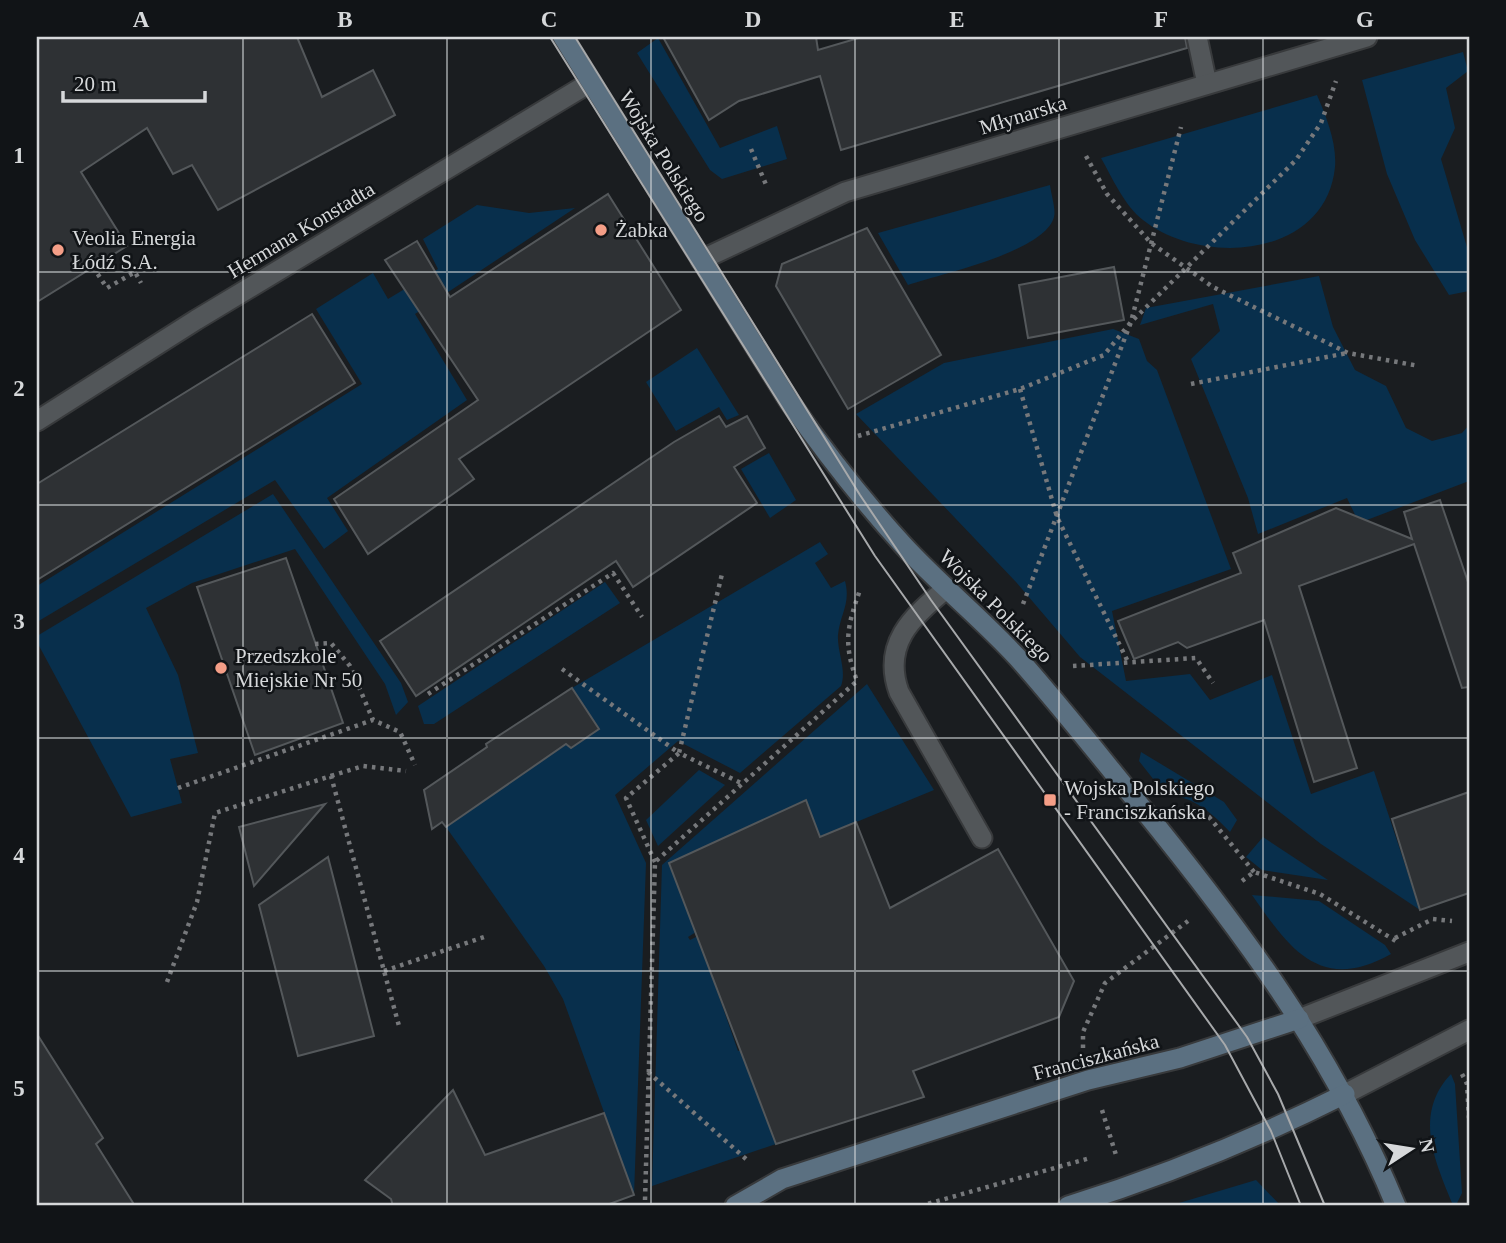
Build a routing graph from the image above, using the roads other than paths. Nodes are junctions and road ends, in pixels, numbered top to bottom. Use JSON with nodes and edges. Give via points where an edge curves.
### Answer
{"nodes":[{"id":1,"x":563,"y":37,"type":"edge"},
{"id":2,"x":1196,"y":37,"type":"edge"},
{"id":3,"x":1367,"y":37,"type":"edge"},
{"id":4,"x":592,"y":82,"type":"junction"},
{"id":5,"x":1207,"y":84,"type":"junction"},
{"id":6,"x":701,"y":260,"type":"junction"},
{"id":7,"x":37,"y":421,"type":"edge"},
{"id":8,"x":946,"y":589,"type":"junction"},
{"id":9,"x":982,"y":838,"type":"dead end"},
{"id":10,"x":1469,"y":952,"type":"edge"},
{"id":11,"x":1299,"y":1019,"type":"junction"},
{"id":12,"x":1469,"y":1030,"type":"edge"},
{"id":13,"x":1345,"y":1094,"type":"junction"},
{"id":14,"x":735,"y":1206,"type":"edge"},
{"id":15,"x":1068,"y":1206,"type":"edge"},
{"id":16,"x":1396,"y":1206,"type":"edge"}],
"edges":[{"from":1,"to":4,"type":"main road","name":"Wojska Polskiego"},
{"from":2,"to":5,"type":"street"},
{"from":3,"to":5,"type":"street","name":"Młynarska"},
{"from":4,"to":6,"type":"main road","name":"Wojska Polskiego"},
{"from":4,"to":7,"type":"street","name":"Hermana Konstadta"},
{"from":5,"to":6,"type":"street","name":"Młynarska","via":[[845,192]]},
{"from":6,"to":8,"type":"main road","name":"Wojska Polskiego","via":[[822,449]]},
{"from":8,"to":9,"type":"street","via":[[906,628],[892,656],[893,675]]},
{"from":8,"to":11,"type":"main road","name":"Wojska Polskiego","via":[[1045,689],[1217,900]]},
{"from":10,"to":11,"type":"street","name":"Franciszkańska"},
{"from":11,"to":13,"type":"main road","name":"Wojska Polskiego"},
{"from":11,"to":14,"type":"main road","name":"Franciszkańska","via":[[1225,1045],[1092,1079],[782,1179]]},
{"from":12,"to":13,"type":"street"},
{"from":13,"to":15,"type":"main road","via":[[1232,1147]]},
{"from":13,"to":16,"type":"main road","name":"Wojska Polskiego"}]}
